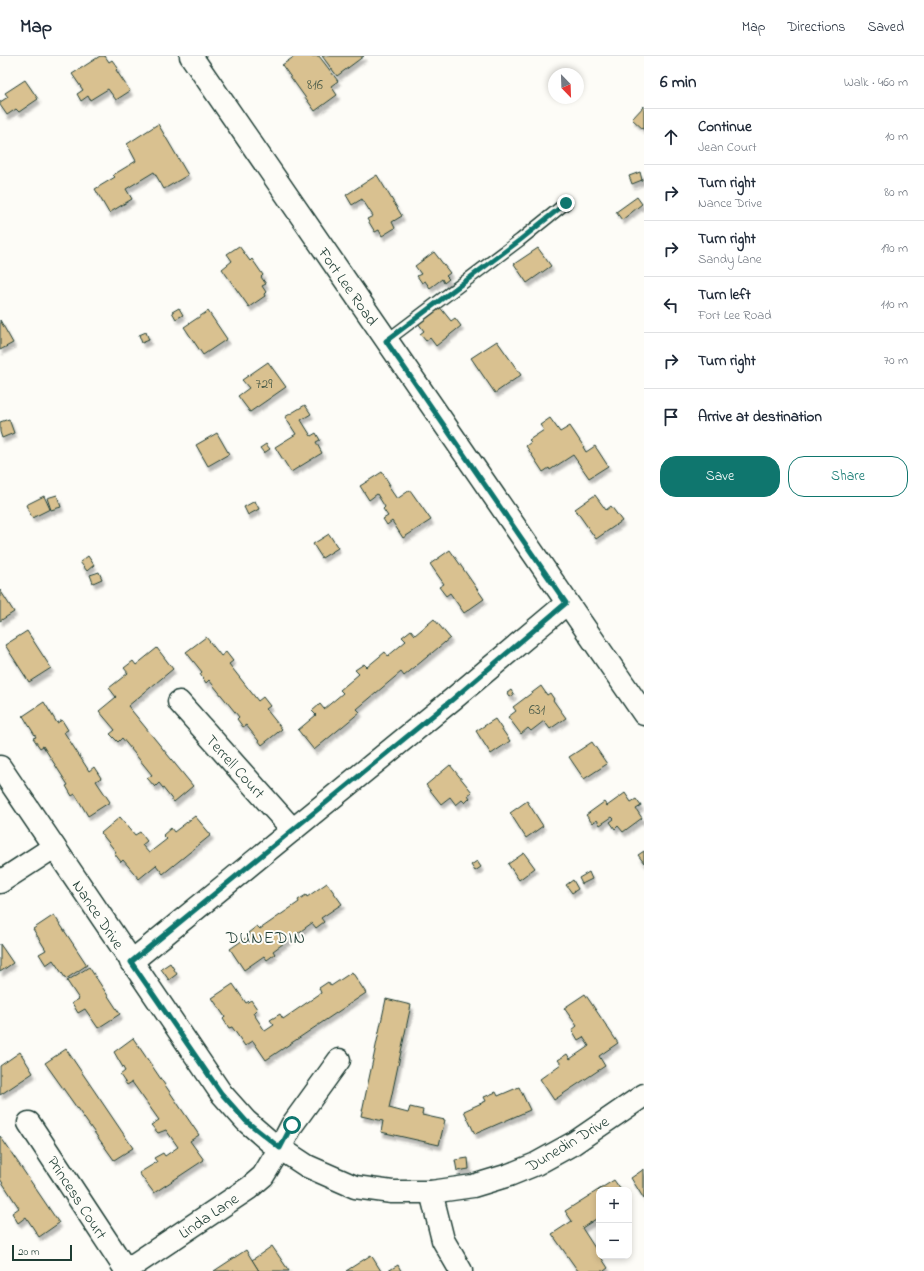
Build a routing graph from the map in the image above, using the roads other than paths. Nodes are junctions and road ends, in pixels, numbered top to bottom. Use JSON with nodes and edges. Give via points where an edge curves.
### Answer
{"nodes":[{"id":1,"x":191,"y":56,"type":"edge"},
{"id":2,"x":566,"y":203,"type":"dead end"},
{"id":3,"x":386,"y":341,"type":"junction"},
{"id":4,"x":566,"y":603,"type":"junction"},
{"id":5,"x":179,"y":702,"type":"dead end"},
{"id":6,"x":644,"y":714,"type":"edge"},
{"id":7,"x":0,"y":766,"type":"edge"},
{"id":8,"x":293,"y":830,"type":"junction"},
{"id":9,"x":54,"y":847,"type":"junction"},
{"id":10,"x":0,"y":882,"type":"edge"},
{"id":11,"x":131,"y":962,"type":"junction"},
{"id":12,"x":339,"y":1060,"type":"dead end"},
{"id":13,"x":644,"y":1094,"type":"edge"},
{"id":14,"x":29,"y":1123,"type":"dead end"},
{"id":15,"x":280,"y":1148,"type":"junction"},
{"id":16,"x":431,"y":1192,"type":"junction"},
{"id":17,"x":126,"y":1271,"type":"edge"},
{"id":18,"x":461,"y":1271,"type":"edge"}],
"edges":[{"from":1,"to":3,"type":"street","name":"Fort Lee Road"},
{"from":2,"to":3,"type":"lane"},
{"from":3,"to":4,"type":"street","name":"Fort Lee Road"},
{"from":4,"to":6,"type":"street","name":"Fort Lee Road"},
{"from":4,"to":8,"type":"street"},
{"from":5,"to":8,"type":"street","name":"Terrell Court"},
{"from":7,"to":9,"type":"street","name":"Nance Drive"},
{"from":8,"to":11,"type":"street"},
{"from":9,"to":10,"type":"street"},
{"from":9,"to":11,"type":"street","name":"Nance Drive"},
{"from":11,"to":15,"type":"street","name":"Nance Drive","via":[[221,1093],[246,1121]]},
{"from":12,"to":15,"type":"street","name":"Linda Lane","via":[[292,1125]]},
{"from":13,"to":16,"type":"street","name":"Dunedin Drive","via":[[574,1142],[536,1164],[508,1176],[473,1186]]},
{"from":14,"to":17,"type":"street","name":"Princess Court"},
{"from":15,"to":16,"type":"street","name":"Dunedin Drive","via":[[307,1166],[355,1187],[392,1192]]},
{"from":15,"to":17,"type":"street","name":"Linda Lane","via":[[263,1176],[249,1188]]},
{"from":16,"to":18,"type":"street","via":[[443,1240]]}]}
